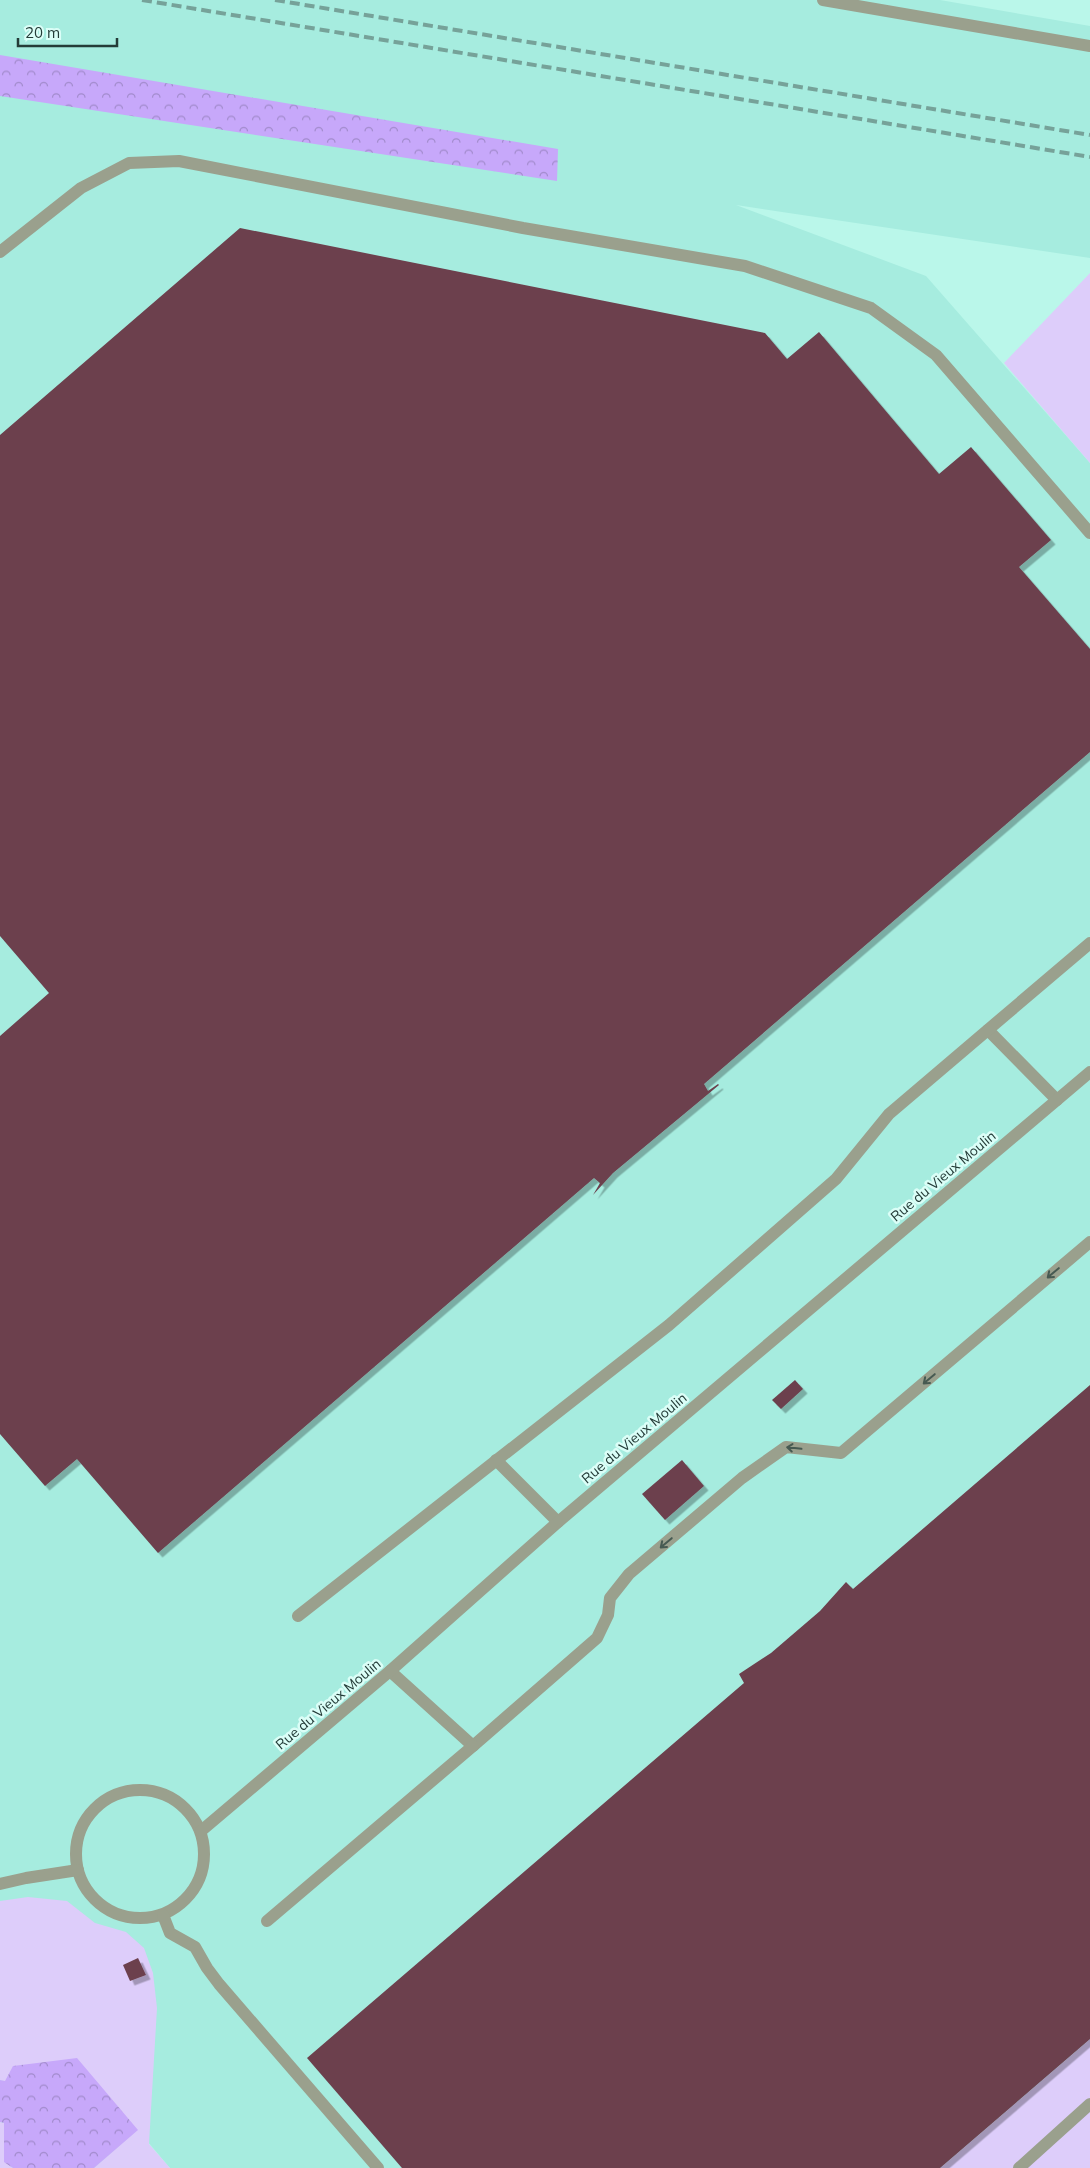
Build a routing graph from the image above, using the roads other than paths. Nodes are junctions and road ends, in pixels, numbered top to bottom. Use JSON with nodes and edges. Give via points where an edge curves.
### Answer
{"nodes":[{"id":1,"x":823,"y":0,"type":"edge"},
{"id":2,"x":1090,"y":46,"type":"edge"},
{"id":3,"x":0,"y":252,"type":"edge"},
{"id":4,"x":1090,"y":533,"type":"edge"},
{"id":5,"x":1090,"y":943,"type":"edge"},
{"id":6,"x":988,"y":1030,"type":"junction"},
{"id":7,"x":1090,"y":1072,"type":"edge"},
{"id":8,"x":1057,"y":1100,"type":"junction"},
{"id":9,"x":1090,"y":1242,"type":"edge"},
{"id":10,"x":496,"y":1460,"type":"junction"},
{"id":11,"x":558,"y":1522,"type":"junction"},
{"id":12,"x":298,"y":1616,"type":"dead end"},
{"id":13,"x":390,"y":1671,"type":"junction"},
{"id":14,"x":473,"y":1746,"type":"junction"},
{"id":15,"x":201,"y":1831,"type":"junction"},
{"id":16,"x":78,"y":1870,"type":"junction"},
{"id":17,"x":0,"y":1884,"type":"edge"},
{"id":18,"x":163,"y":1915,"type":"junction"},
{"id":19,"x":267,"y":1921,"type":"dead end"},
{"id":20,"x":1090,"y":2104,"type":"edge"},
{"id":21,"x":378,"y":2168,"type":"edge"},
{"id":22,"x":1019,"y":2168,"type":"edge"}],
"edges":[{"from":1,"to":2,"type":"street"},
{"from":3,"to":4,"type":"street","via":[[81,188],[129,163],[179,161],[523,228],[745,266],[871,308],[936,355]]},
{"from":5,"to":6,"type":"street"},
{"from":6,"to":8,"type":"street"},
{"from":6,"to":10,"type":"street","via":[[889,1114],[836,1179],[669,1325]]},
{"from":7,"to":8,"type":"street","name":"Rue du Vieux Moulin"},
{"from":8,"to":11,"type":"street","name":"Rue du Vieux Moulin"},
{"from":9,"to":14,"type":"street","one_way":true,"via":[[841,1453],[786,1446],[742,1478],[629,1574],[610,1598],[608,1615],[597,1638]]},
{"from":10,"to":11,"type":"street"},
{"from":10,"to":12,"type":"street"},
{"from":11,"to":13,"type":"street","name":"Rue du Vieux Moulin"},
{"from":13,"to":14,"type":"street"},
{"from":13,"to":15,"type":"street","name":"Rue du Vieux Moulin"},
{"from":14,"to":19,"type":"street"},
{"from":15,"to":16,"type":"street","via":[[186,1809],[169,1796],[149,1790],[112,1795],[92,1811],[81,1829],[76,1849]]},
{"from":15,"to":18,"type":"street","via":[[203,1868],[195,1888],[181,1904]]},
{"from":16,"to":17,"type":"street"},
{"from":16,"to":18,"type":"street","via":[[87,1890],[101,1906],[120,1916],[142,1919]]},
{"from":18,"to":21,"type":"street","via":[[170,1933],[195,1947],[206,1968]]},
{"from":20,"to":22,"type":"street"}]}
